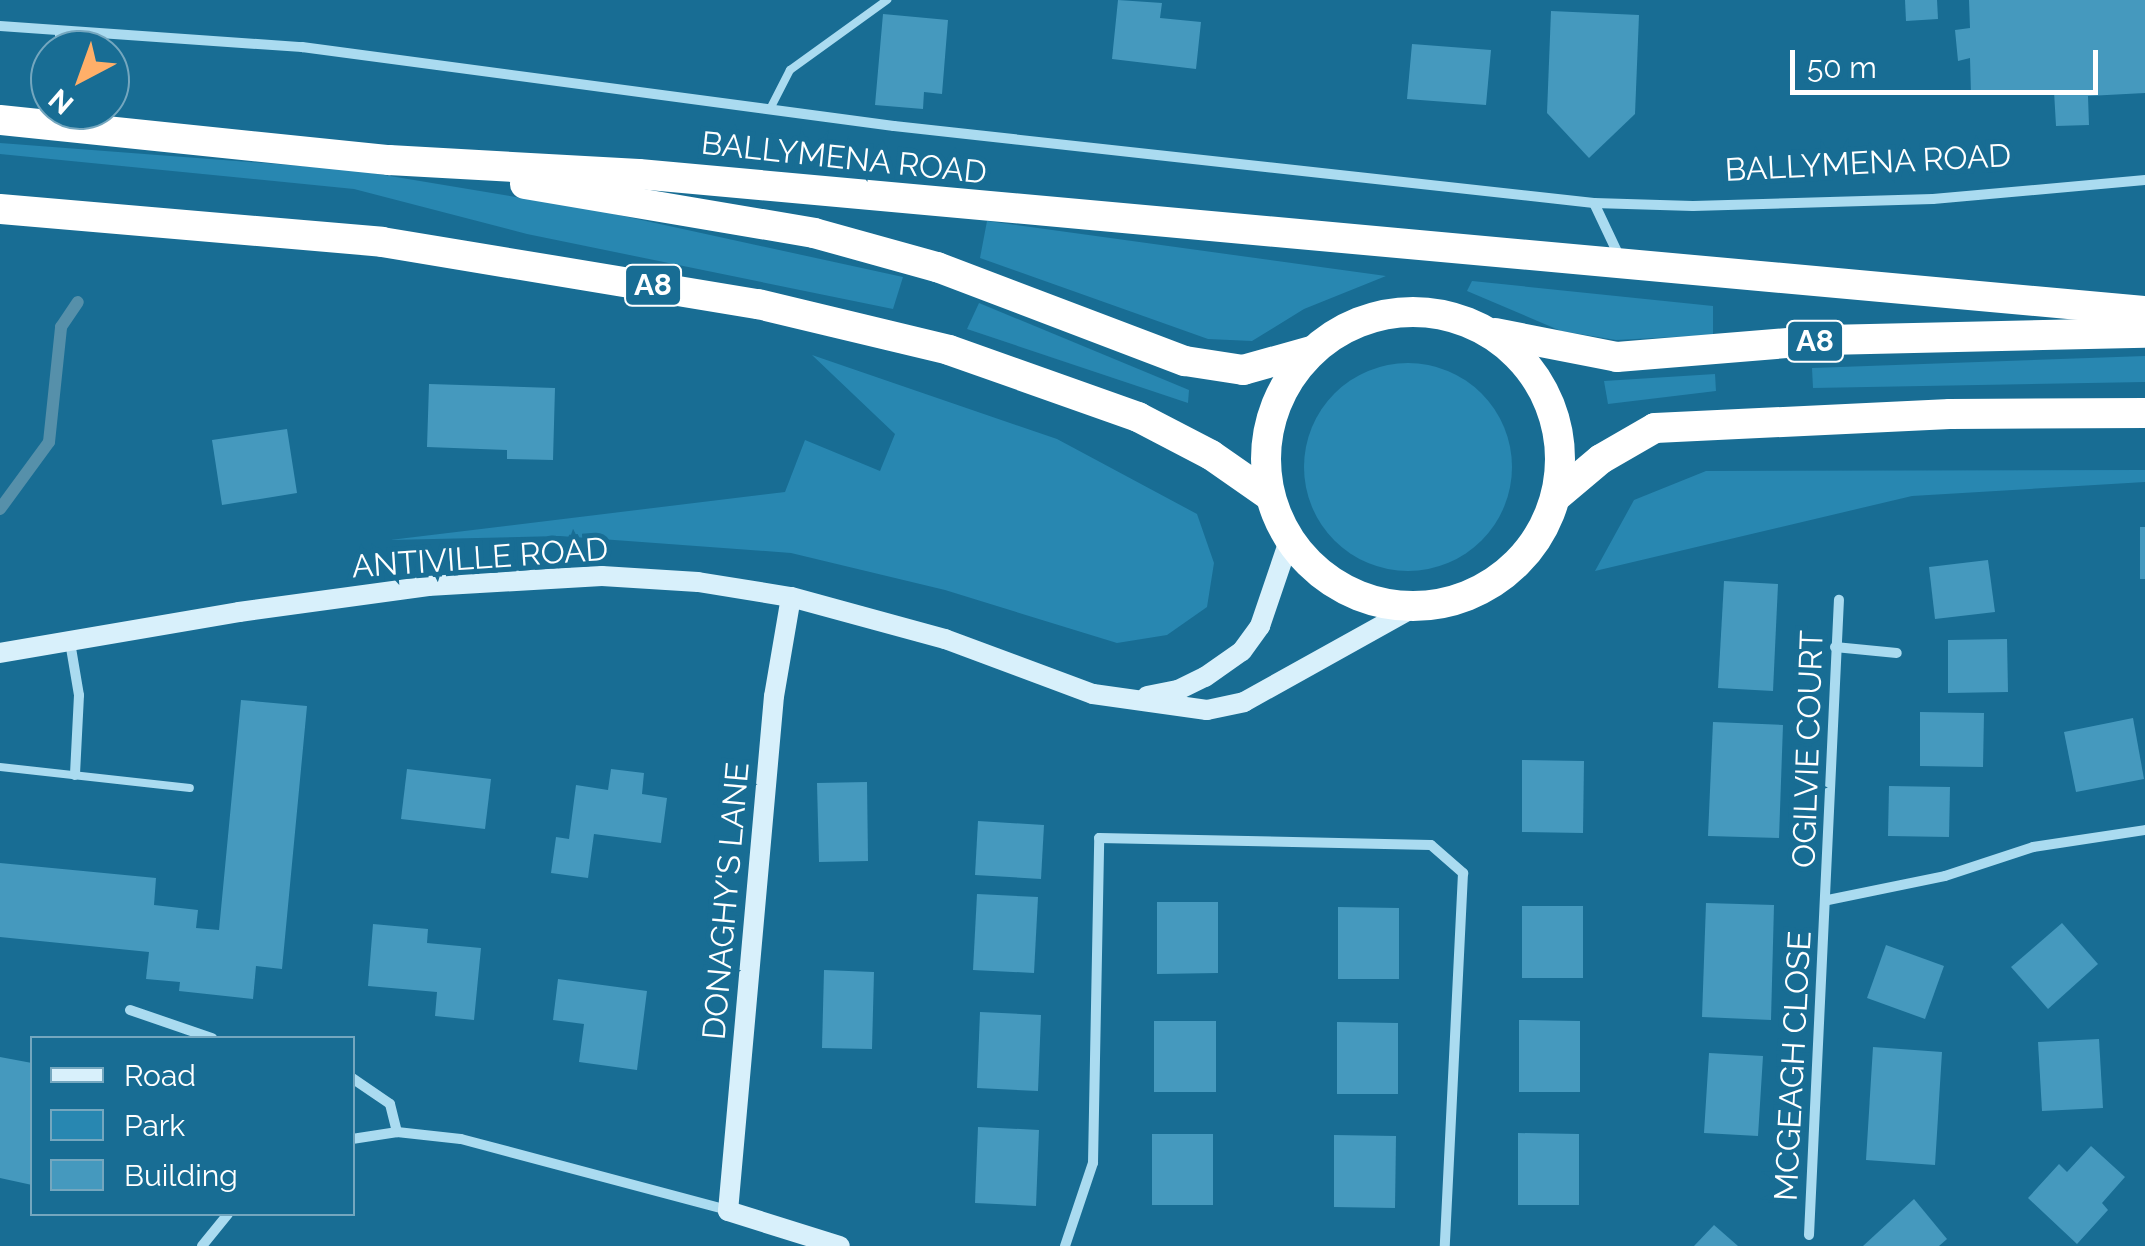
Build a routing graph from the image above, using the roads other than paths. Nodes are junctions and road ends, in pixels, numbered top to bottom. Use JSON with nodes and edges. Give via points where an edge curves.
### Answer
{"nodes":[{"id":1,"x":887,"y":0,"type":"edge"},
{"id":2,"x":0,"y":26,"type":"edge"},
{"id":3,"x":60,"y":30,"type":"edge"},
{"id":4,"x":130,"y":35,"type":"edge"},
{"id":5,"x":770,"y":109,"type":"junction"},
{"id":6,"x":30,"y":119,"type":"edge"},
{"id":7,"x":0,"y":120,"type":"edge"},
{"id":8,"x":130,"y":127,"type":"edge"},
{"id":9,"x":389,"y":160,"type":"junction"},
{"id":10,"x":2145,"y":180,"type":"edge"},
{"id":11,"x":1594,"y":202,"type":"junction"},
{"id":12,"x":0,"y":209,"type":"edge"},
{"id":13,"x":1623,"y":265,"type":"junction"},
{"id":14,"x":2145,"y":311,"type":"edge"},
{"id":15,"x":1487,"y":331,"type":"junction"},
{"id":16,"x":2145,"y":333,"type":"edge"},
{"id":17,"x":1311,"y":351,"type":"junction"},
{"id":18,"x":2145,"y":414,"type":"edge"},
{"id":19,"x":1270,"y":496,"type":"junction"},
{"id":20,"x":1557,"y":496,"type":"junction"},
{"id":21,"x":1289,"y":540,"type":"junction"},
{"id":22,"x":791,"y":597,"type":"junction"},
{"id":23,"x":1839,"y":600,"type":"dead end"},
{"id":24,"x":1413,"y":608,"type":"junction"},
{"id":25,"x":70,"y":641,"type":"junction"},
{"id":26,"x":1835,"y":647,"type":"junction"},
{"id":27,"x":0,"y":653,"type":"edge"},
{"id":28,"x":1896,"y":653,"type":"dead end"},
{"id":29,"x":1130,"y":700,"type":"junction"},
{"id":30,"x":0,"y":767,"type":"edge"},
{"id":31,"x":75,"y":775,"type":"junction"},
{"id":32,"x":190,"y":788,"type":"dead end"},
{"id":33,"x":2145,"y":830,"type":"edge"},
{"id":34,"x":1828,"y":900,"type":"junction"},
{"id":35,"x":130,"y":1010,"type":"dead end"},
{"id":36,"x":206,"y":1036,"type":"edge"},
{"id":37,"x":355,"y":1080,"type":"edge"},
{"id":38,"x":397,"y":1132,"type":"junction"},
{"id":39,"x":355,"y":1139,"type":"edge"},
{"id":40,"x":728,"y":1210,"type":"junction"},
{"id":41,"x":226,"y":1216,"type":"edge"},
{"id":42,"x":1809,"y":1236,"type":"dead end"},
{"id":43,"x":202,"y":1246,"type":"edge"},
{"id":44,"x":840,"y":1246,"type":"edge"},
{"id":45,"x":1065,"y":1246,"type":"edge"},
{"id":46,"x":1445,"y":1246,"type":"edge"}],
"edges":[{"from":1,"to":5,"type":"lane","via":[[790,70]]},
{"from":2,"to":3,"type":"street","name":"BALLYMENA ROAD"},
{"from":4,"to":5,"type":"street","name":"BALLYMENA ROAD","via":[[302,47]]},
{"from":5,"to":11,"type":"street","name":"BALLYMENA ROAD"},
{"from":6,"to":7,"type":"highway","name":"BALLYMENA ROAD","number":"A8"},
{"from":8,"to":9,"type":"highway","name":"BALLYMENA ROAD","number":"A8"},
{"from":9,"to":13,"type":"highway","name":"BALLYMENA ROAD","number":"A8","via":[[638,174]]},
{"from":9,"to":17,"type":"highway","number":"A8","via":[[814,233],[937,267],[1186,361],[1242,370]]},
{"from":10,"to":11,"type":"street","name":"BALLYMENA ROAD","via":[[1933,200]]},
{"from":11,"to":13,"type":"street"},
{"from":12,"to":19,"type":"highway","number":"A8","via":[[382,242],[758,304],[948,350],[1084,397],[1211,455]]},
{"from":13,"to":14,"type":"highway","name":"BALLYMENA ROAD","number":"A8"},
{"from":15,"to":16,"type":"highway","number":"A8","via":[[1618,357],[1826,340]]},
{"from":15,"to":17,"type":"highway","number":"A8","via":[[1443,314],[1396,312],[1350,325]]},
{"from":15,"to":20,"type":"highway","number":"A8","via":[[1524,361],[1549,402],[1561,448]]},
{"from":17,"to":19,"type":"highway","number":"A8","via":[[1286,382],[1271,418],[1265,458]]},
{"from":18,"to":20,"type":"highway","number":"A8","via":[[1950,414],[1655,428]]},
{"from":19,"to":21,"type":"highway","number":"A8"},
{"from":20,"to":24,"type":"highway","number":"A8","via":[[1538,540],[1504,576],[1462,599]]},
{"from":21,"to":24,"type":"highway","number":"A8","via":[[1322,576],[1365,599]]},
{"from":21,"to":29,"type":"street","name":"ANTIVILLE ROAD","via":[[1260,626],[1242,651],[1178,690]]},
{"from":22,"to":25,"type":"street","name":"ANTIVILLE ROAD","via":[[698,582],[522,579],[258,610]]},
{"from":22,"to":29,"type":"street","name":"ANTIVILLE ROAD","via":[[945,639],[1093,694]]},
{"from":22,"to":40,"type":"street","name":"DONAGHY'S LANE","via":[[774,696]]},
{"from":23,"to":26,"type":"street","name":"OGILVIE COURT"},
{"from":24,"to":29,"type":"street","name":"ANTIVILLE ROAD","via":[[1244,702],[1208,710]]},
{"from":25,"to":27,"type":"street","name":"ANTIVILLE ROAD"},
{"from":25,"to":31,"type":"street","via":[[78,695]]},
{"from":26,"to":28,"type":"street"},
{"from":26,"to":34,"type":"street","name":"OGILVIE COURT"},
{"from":30,"to":31,"type":"lane"},
{"from":31,"to":32,"type":"lane"},
{"from":33,"to":34,"type":"street","via":[[2033,847],[1945,876]]},
{"from":34,"to":42,"type":"street","name":"MCGEAGH CLOSE"},
{"from":35,"to":36,"type":"street"},
{"from":37,"to":38,"type":"street","via":[[390,1104]]},
{"from":38,"to":39,"type":"street"},
{"from":38,"to":40,"type":"street","via":[[518,1152]]},
{"from":40,"to":44,"type":"street"},
{"from":41,"to":43,"type":"street"},
{"from":45,"to":46,"type":"street","via":[[1094,1163],[1099,838],[1432,846],[1464,873]]}]}
